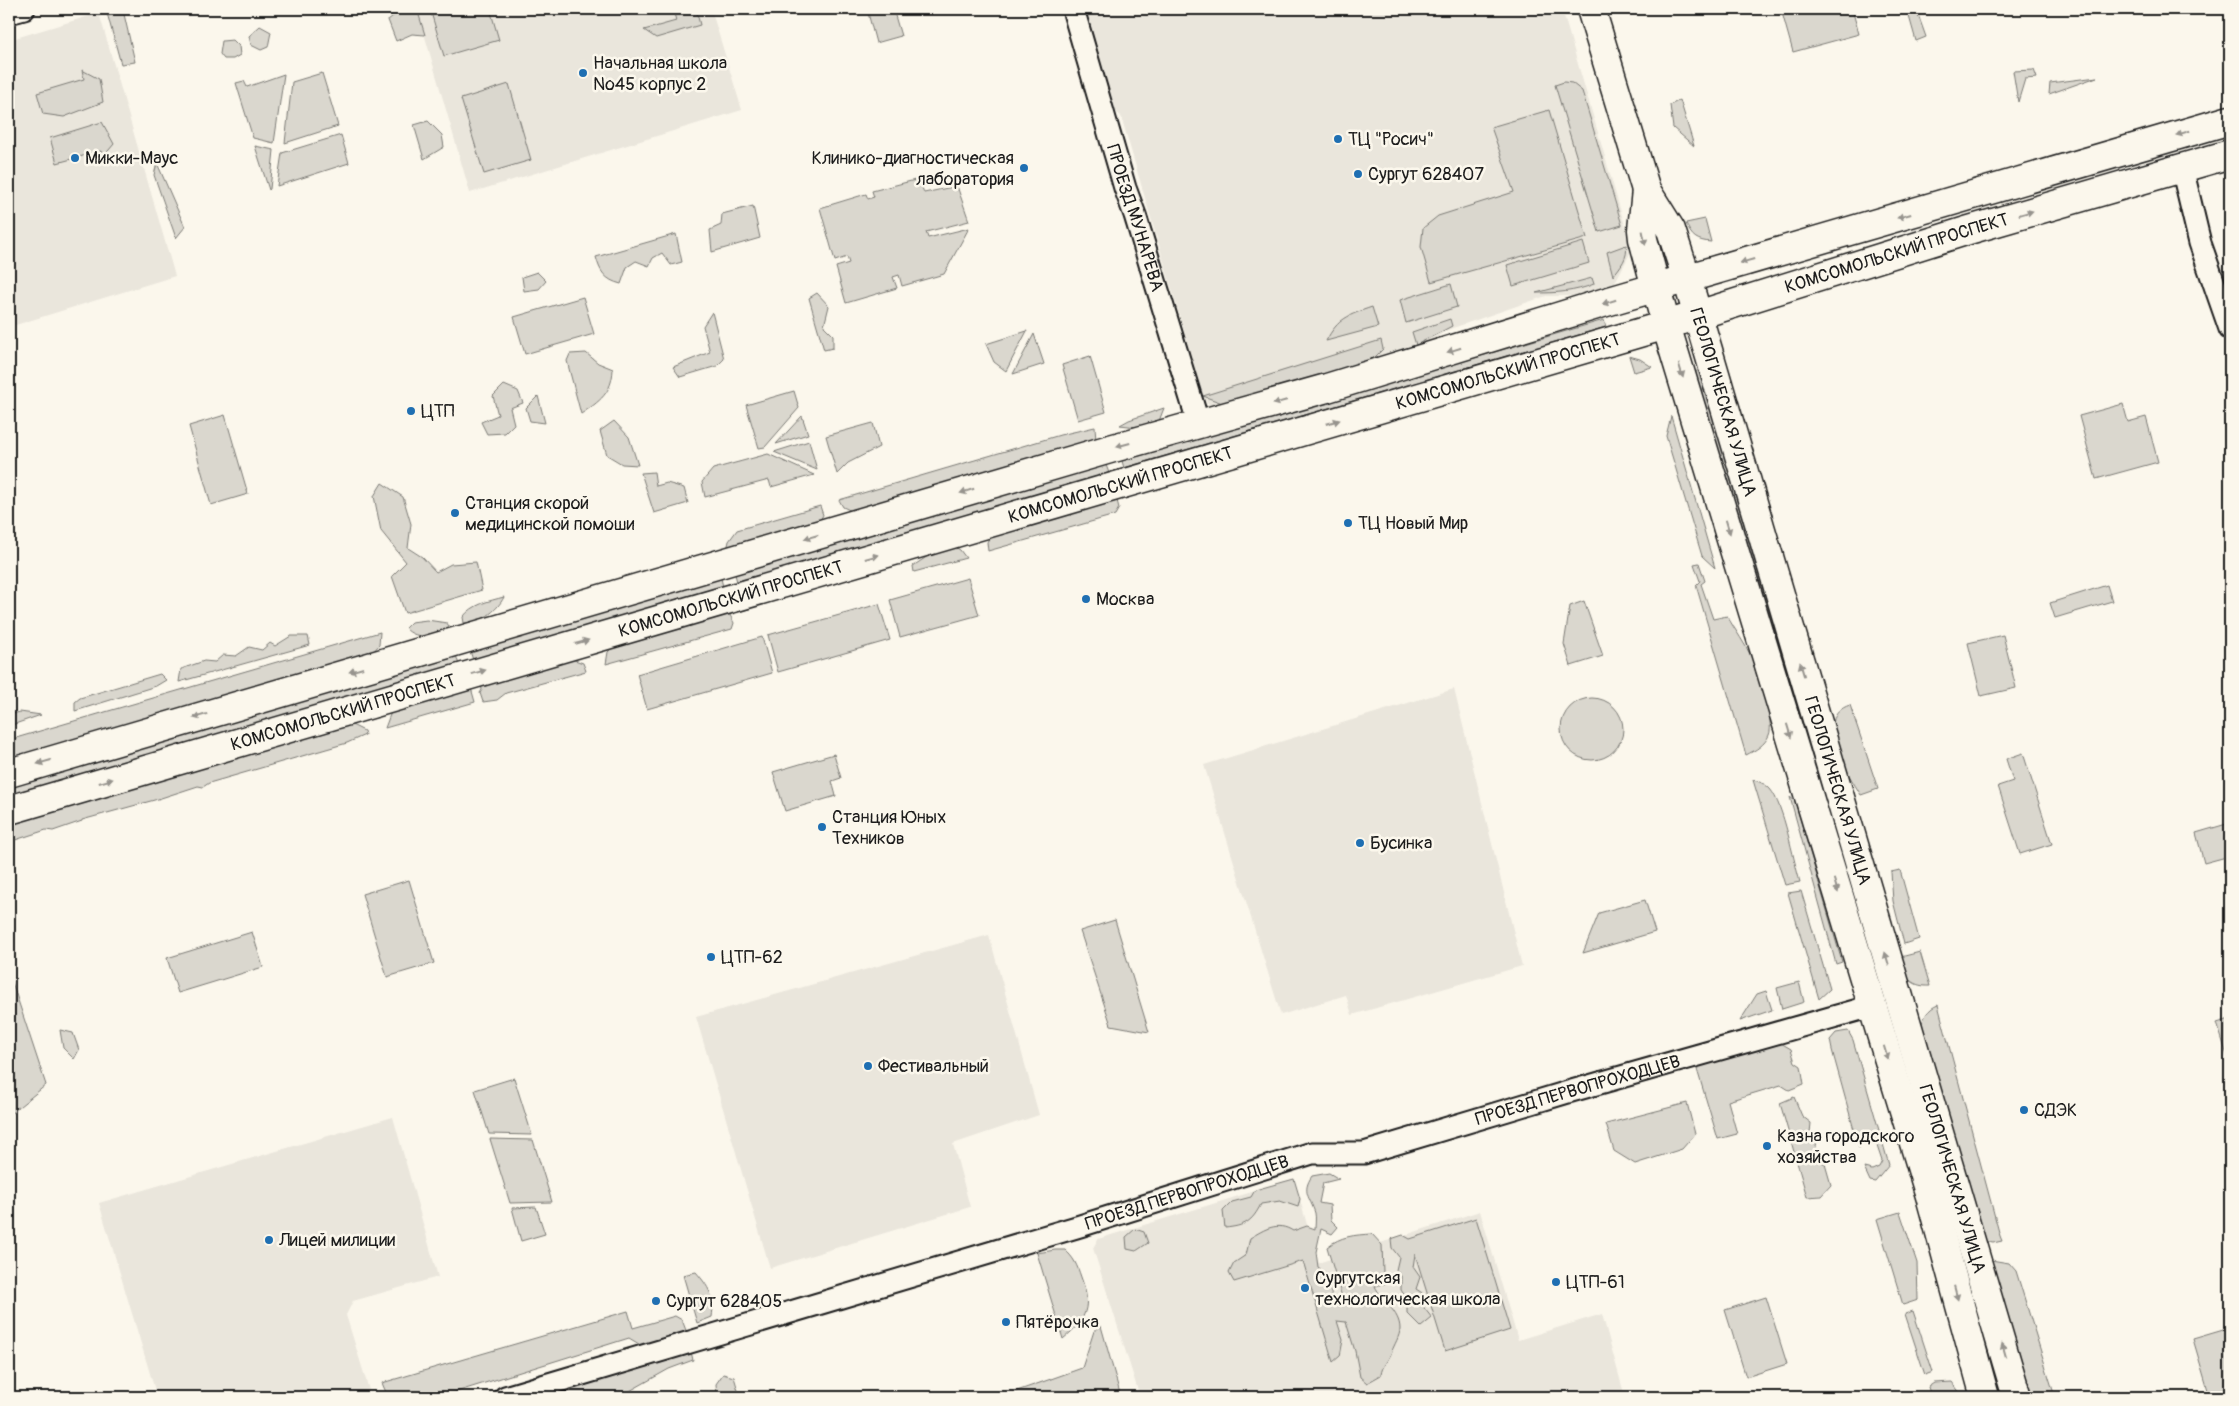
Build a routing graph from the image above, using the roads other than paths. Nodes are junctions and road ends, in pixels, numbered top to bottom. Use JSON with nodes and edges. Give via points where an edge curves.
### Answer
{"nodes":[{"id":1,"x":24,"y":9,"type":"edge"},
{"id":2,"x":1073,"y":9,"type":"edge"},
{"id":3,"x":1591,"y":9,"type":"edge"},
{"id":4,"x":9,"y":13,"type":"edge"},
{"id":5,"x":2230,"y":120,"type":"edge"},
{"id":6,"x":2230,"y":154,"type":"edge"},
{"id":7,"x":2182,"y":168,"type":"junction"},
{"id":8,"x":1646,"y":190,"type":"junction"},
{"id":9,"x":1686,"y":279,"type":"junction"},
{"id":10,"x":1656,"y":288,"type":"junction"},
{"id":11,"x":1697,"y":316,"type":"junction"},
{"id":12,"x":1666,"y":325,"type":"junction"},
{"id":13,"x":2230,"y":329,"type":"edge"},
{"id":14,"x":1199,"y":425,"type":"junction"},
{"id":15,"x":9,"y":773,"type":"edge"},
{"id":16,"x":9,"y":810,"type":"edge"},
{"id":17,"x":1872,"y":1006,"type":"junction"},
{"id":18,"x":505,"y":1397,"type":"edge"},
{"id":19,"x":1985,"y":1397,"type":"edge"},
{"id":20,"x":2017,"y":1397,"type":"edge"}],
"edges":[{"from":1,"to":4,"type":"street"},
{"from":2,"to":14,"type":"street","name":"ПРОЕЗД МУНАРЕВА"},
{"from":3,"to":8,"type":"main road","name":"ГЕОЛОГИЧЕСКАЯ УЛИЦА"},
{"from":5,"to":9,"type":"main road","name":"КОМСОМОЛЬСКИЙ ПРОСПЕКТ","one_way":true},
{"from":6,"to":7,"type":"main road","name":"КОМСОМОЛЬСКИЙ ПРОСПЕКТ"},
{"from":11,"to":7,"type":"main road","name":"КОМСОМОЛЬСКИЙ ПРОСПЕКТ","one_way":true,"via":[[1969,230]]},
{"from":7,"to":13,"type":"street","via":[[2200,243]]},
{"from":8,"to":9,"type":"main road","name":"ГЕОЛОГИЧЕСКАЯ УЛИЦА","via":[[1671,230]]},
{"from":8,"to":10,"type":"main road","name":"ГЕОЛОГИЧЕСКАЯ УЛИЦА","one_way":true,"via":[[1642,230]]},
{"from":9,"to":10,"type":"main road","name":"КОМСОМОЛЬСКИЙ ПРОСПЕКТ"},
{"from":9,"to":11,"type":"main road","name":"ГЕОЛОГИЧЕСКАЯ УЛИЦА"},
{"from":10,"to":12,"type":"main road","name":"ГЕОЛОГИЧЕСКАЯ УЛИЦА"},
{"from":10,"to":14,"type":"main road","name":"КОМСОМОЛЬСКИЙ ПРОСПЕКТ","one_way":true},
{"from":11,"to":12,"type":"main road","name":"КОМСОМОЛЬСКИЙ ПРОСПЕКТ"},
{"from":20,"to":11,"type":"main road","name":"ГЕОЛОГИЧЕСКАЯ УЛИЦА","one_way":true},
{"from":16,"to":12,"type":"main road","name":"КОМСОМОЛЬСКИЙ ПРОСПЕКТ","one_way":true},
{"from":12,"to":17,"type":"main road","name":"ГЕОЛОГИЧЕСКАЯ УЛИЦА","one_way":true},
{"from":14,"to":15,"type":"main road","name":"КОМСОМОЛЬСКИЙ ПРОСПЕКТ","one_way":true,"via":[[1100,451]]},
{"from":17,"to":18,"type":"street","name":"ПРОЕЗД ПЕРВОПРОХОДЦЕВ","via":[[1364,1153],[1312,1154]]},
{"from":17,"to":19,"type":"main road","name":"ГЕОЛОГИЧЕСКАЯ УЛИЦА","one_way":true,"via":[[1930,1196]]}]}
